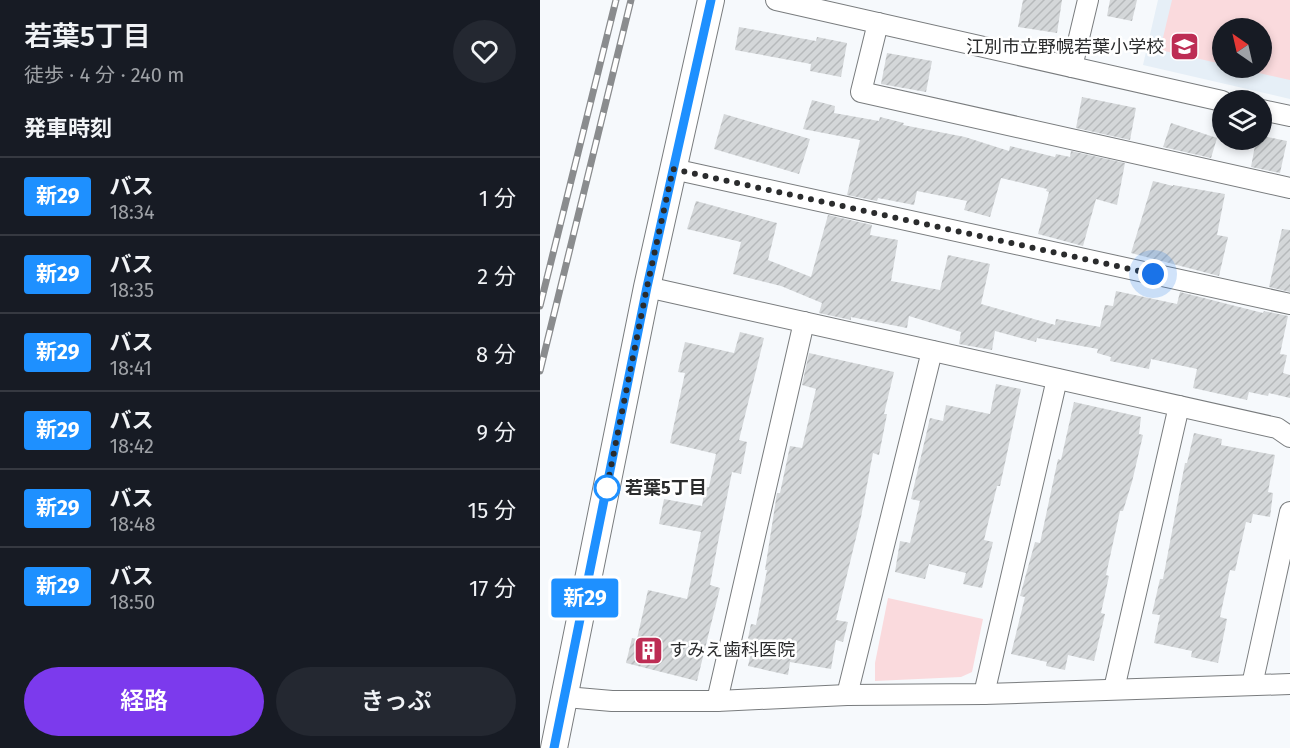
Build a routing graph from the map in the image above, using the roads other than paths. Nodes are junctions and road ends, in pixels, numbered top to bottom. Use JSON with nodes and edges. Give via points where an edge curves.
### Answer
{"nodes":[{"id":1,"x":711,"y":0,"type":"edge"},
{"id":2,"x":776,"y":0,"type":"edge"},
{"id":3,"x":1088,"y":0,"type":"edge"},
{"id":4,"x":878,"y":23,"type":"junction"},
{"id":5,"x":1072,"y":67,"type":"junction"},
{"id":6,"x":1212,"y":99,"type":"edge"},
{"id":7,"x":1272,"y":112,"type":"edge"},
{"id":8,"x":1290,"y":116,"type":"edge"},
{"id":9,"x":673,"y":169,"type":"junction"},
{"id":10,"x":1290,"y":188,"type":"edge"},
{"id":11,"x":647,"y":287,"type":"junction"},
{"id":12,"x":1290,"y":304,"type":"edge"},
{"id":13,"x":804,"y":322,"type":"junction"},
{"id":14,"x":932,"y":351,"type":"junction"},
{"id":15,"x":1057,"y":379,"type":"junction"},
{"id":16,"x":1179,"y":406,"type":"junction"},
{"id":17,"x":1290,"y":437,"type":"edge"},
{"id":18,"x":1290,"y":512,"type":"edge"},
{"id":19,"x":1290,"y":684,"type":"edge"},
{"id":20,"x":1252,"y":685,"type":"junction"},
{"id":21,"x":1114,"y":689,"type":"junction"},
{"id":22,"x":847,"y":694,"type":"junction"},
{"id":23,"x":984,"y":694,"type":"junction"},
{"id":24,"x":566,"y":697,"type":"junction"},
{"id":25,"x":717,"y":701,"type":"junction"},
{"id":26,"x":554,"y":748,"type":"edge"}],
"edges":[{"from":1,"to":9,"type":"street"},
{"from":2,"to":4,"type":"street"},
{"from":3,"to":5,"type":"street"},
{"from":4,"to":5,"type":"street"},
{"from":4,"to":10,"type":"street","via":[[861,92]]},
{"from":5,"to":6,"type":"street"},
{"from":7,"to":8,"type":"street"},
{"from":9,"to":11,"type":"street"},
{"from":9,"to":12,"type":"street"},
{"from":11,"to":13,"type":"street"},
{"from":11,"to":24,"type":"street"},
{"from":13,"to":14,"type":"street"},
{"from":13,"to":25,"type":"street"},
{"from":14,"to":15,"type":"street"},
{"from":14,"to":22,"type":"street"},
{"from":15,"to":16,"type":"street"},
{"from":15,"to":23,"type":"street"},
{"from":16,"to":17,"type":"street","via":[[1277,428]]},
{"from":16,"to":21,"type":"street"},
{"from":18,"to":20,"type":"street"},
{"from":19,"to":20,"type":"street"},
{"from":20,"to":21,"type":"street"},
{"from":21,"to":23,"type":"street"},
{"from":22,"to":23,"type":"street"},
{"from":22,"to":25,"type":"street"},
{"from":24,"to":25,"type":"street"},
{"from":24,"to":26,"type":"street"}]}
